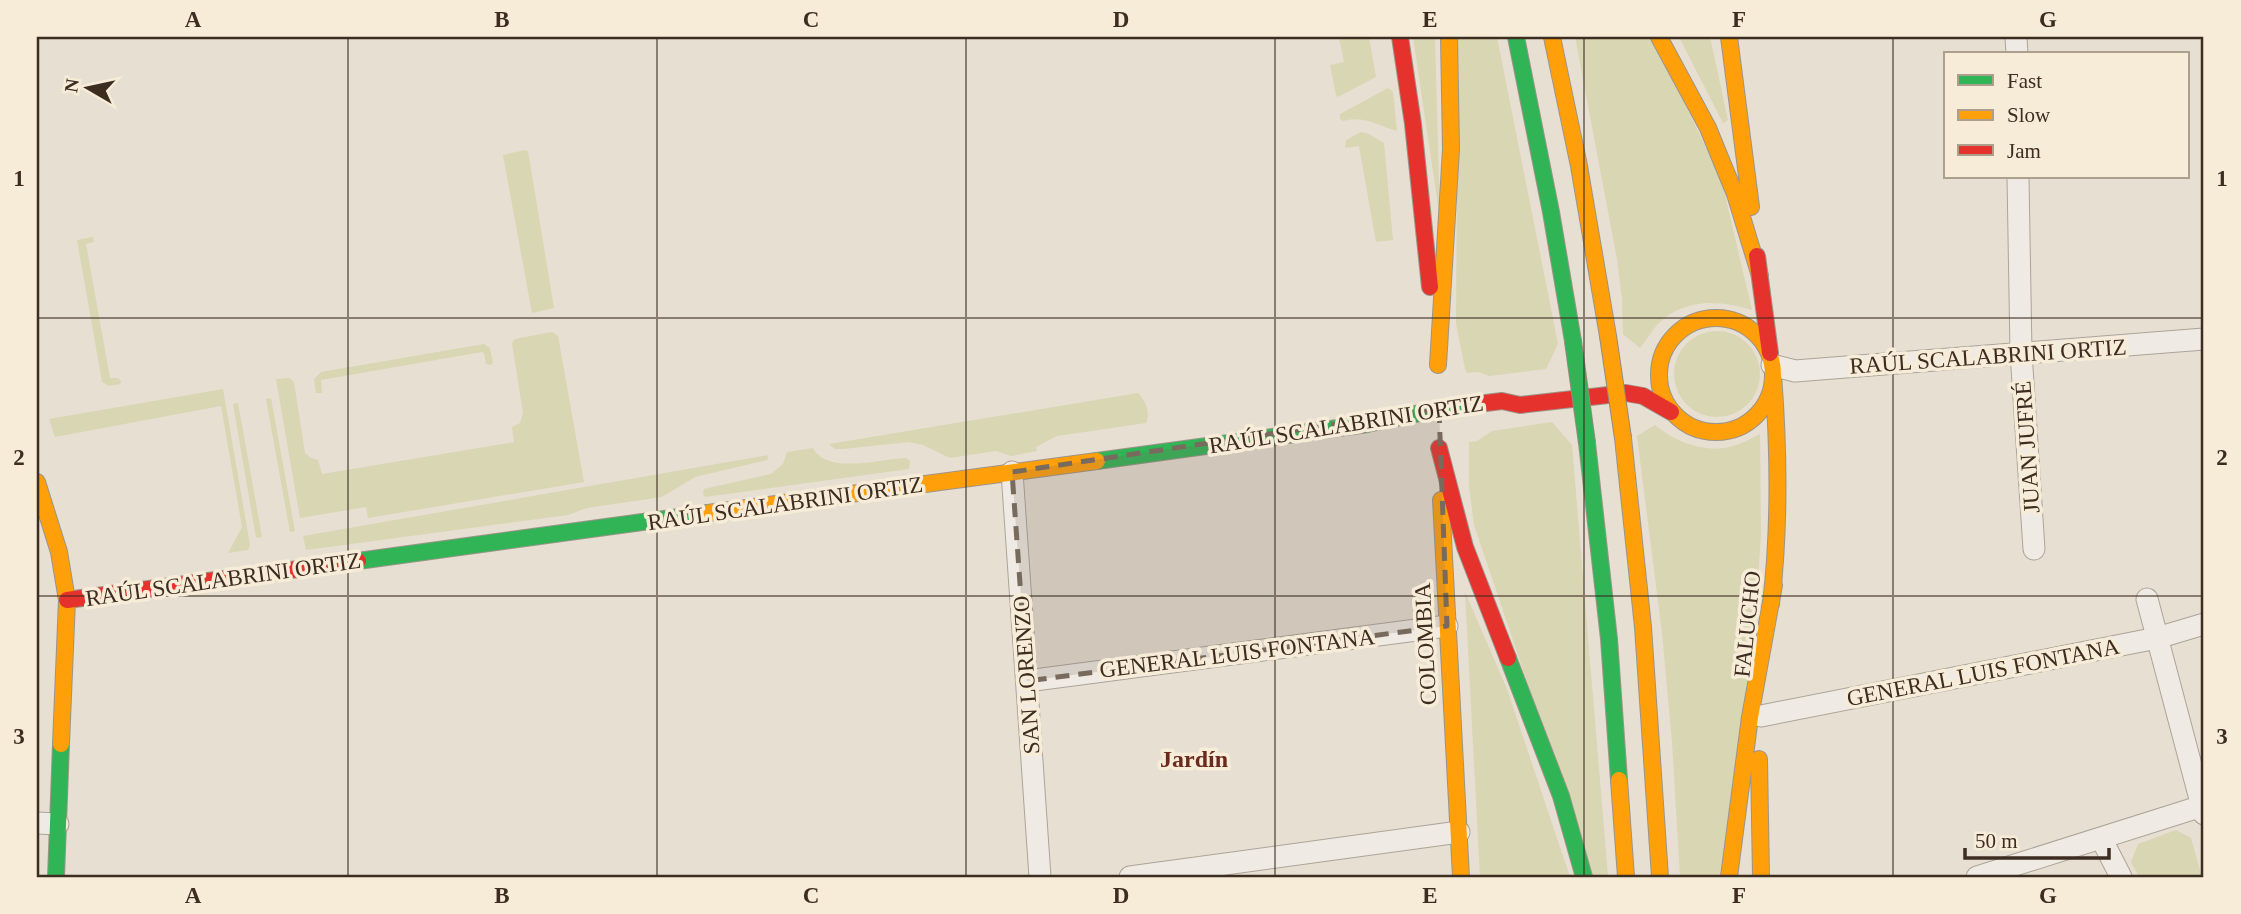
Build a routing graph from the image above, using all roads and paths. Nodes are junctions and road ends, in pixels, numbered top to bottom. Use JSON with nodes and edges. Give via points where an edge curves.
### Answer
{"nodes":[{"id":1,"x":1400,"y":37,"type":"edge"},
{"id":2,"x":1449,"y":37,"type":"edge"},
{"id":3,"x":1516,"y":37,"type":"edge"},
{"id":4,"x":1552,"y":37,"type":"edge"},
{"id":5,"x":1659,"y":37,"type":"edge"},
{"id":6,"x":1723,"y":37,"type":"edge"},
{"id":7,"x":1729,"y":37,"type":"edge"},
{"id":8,"x":1732,"y":73,"type":"junction"},
{"id":9,"x":2018,"y":178,"type":"edge"},
{"id":10,"x":1760,"y":276,"type":"junction"},
{"id":11,"x":2204,"y":339,"type":"edge"},
{"id":12,"x":1664,"y":351,"type":"junction"},
{"id":13,"x":2021,"y":353,"type":"junction"},
{"id":14,"x":1772,"y":366,"type":"junction"},
{"id":15,"x":1439,"y":378,"type":"junction"},
{"id":16,"x":1502,"y":401,"type":"junction"},
{"id":17,"x":1671,"y":412,"type":"junction"},
{"id":18,"x":1439,"y":429,"type":"junction"},
{"id":19,"x":1012,"y":472,"type":"junction"},
{"id":20,"x":37,"y":482,"type":"edge"},
{"id":21,"x":2034,"y":549,"type":"dead end"},
{"id":22,"x":1773,"y":584,"type":"junction"},
{"id":23,"x":2147,"y":599,"type":"dead end"},
{"id":24,"x":67,"y":600,"type":"junction"},
{"id":25,"x":2204,"y":624,"type":"edge"},
{"id":26,"x":1447,"y":626,"type":"junction"},
{"id":27,"x":2157,"y":638,"type":"junction"},
{"id":28,"x":1027,"y":681,"type":"junction"},
{"id":29,"x":1761,"y":716,"type":"junction"},
{"id":30,"x":2203,"y":810,"type":"edge"},
{"id":31,"x":37,"y":823,"type":"edge"},
{"id":32,"x":58,"y":824,"type":"junction"},
{"id":33,"x":1459,"y":832,"type":"junction"},
{"id":34,"x":2101,"y":838,"type":"junction"},
{"id":35,"x":56,"y":877,"type":"edge"},
{"id":36,"x":1040,"y":877,"type":"edge"},
{"id":37,"x":1130,"y":877,"type":"edge"},
{"id":38,"x":1461,"y":877,"type":"edge"},
{"id":39,"x":1584,"y":877,"type":"edge"},
{"id":40,"x":1626,"y":877,"type":"edge"},
{"id":41,"x":1660,"y":877,"type":"edge"},
{"id":42,"x":1729,"y":877,"type":"edge"},
{"id":43,"x":1761,"y":877,"type":"edge"},
{"id":44,"x":1978,"y":877,"type":"edge"},
{"id":45,"x":2121,"y":877,"type":"edge"}],
"edges":[{"from":1,"to":15,"type":"main road"},
{"from":2,"to":15,"type":"main road","via":[[1451,149]]},
{"from":3,"to":40,"type":"main road","bridge":true,"via":[[1551,212],[1587,443],[1609,639]]},
{"from":4,"to":41,"type":"main road","bridge":true,"via":[[1583,190],[1623,438],[1644,639]]},
{"from":5,"to":10,"type":"main road","via":[[1713,138]]},
{"from":6,"to":8,"type":"main road"},
{"from":7,"to":8,"type":"main road","name":"FALUCHO"},
{"from":8,"to":10,"type":"main road","name":"FALUCHO"},
{"from":9,"to":13,"type":"street","name":"JUAN JUFRÉ"},
{"from":10,"to":14,"type":"main road","name":"FALUCHO"},
{"from":11,"to":13,"type":"street","name":"RAÚL SCALABRINI ORTIZ"},
{"from":12,"to":14,"type":"main road","via":[[1686,326],[1719,318],[1751,329],[1762,341]]},
{"from":12,"to":16,"type":"main road","name":"RAÚL SCALABRINI ORTIZ","via":[[1635,372],[1519,392]]},
{"from":12,"to":17,"type":"main road","via":[[1658,383]]},
{"from":13,"to":14,"type":"street","name":"RAÚL SCALABRINI ORTIZ","via":[[1795,371]]},
{"from":13,"to":21,"type":"street","name":"JUAN JUFRÉ"},
{"from":14,"to":17,"type":"main road","via":[[1768,400],[1760,412],[1736,429],[1701,431]]},
{"from":14,"to":22,"type":"main road","name":"FALUCHO","via":[[1779,473]]},
{"from":15,"to":18,"type":"main road"},
{"from":16,"to":17,"type":"main road","name":"RAÚL SCALABRINI ORTIZ","via":[[1520,405],[1626,393],[1643,396]]},
{"from":16,"to":18,"type":"main road","name":"RAÚL SCALABRINI ORTIZ"},
{"from":18,"to":19,"type":"main road","name":"RAÚL SCALABRINI ORTIZ","via":[[1367,424]]},
{"from":18,"to":26,"type":"main road","name":"COLOMBIA"},
{"from":18,"to":39,"type":"main road","via":[[1450,498],[1470,562],[1544,743]]},
{"from":19,"to":24,"type":"main road","name":"RAÚL SCALABRINI ORTIZ"},
{"from":19,"to":28,"type":"street","name":"SAN LORENZO"},
{"from":20,"to":24,"type":"main road","via":[[59,552]]},
{"from":22,"to":29,"type":"main road","name":"FALUCHO"},
{"from":22,"to":42,"type":"main road"},
{"from":23,"to":27,"type":"street"},
{"from":24,"to":32,"type":"main road"},
{"from":25,"to":27,"type":"street","name":"GENERAL LUIS FONTANA"},
{"from":26,"to":28,"type":"street","name":"GENERAL LUIS FONTANA"},
{"from":26,"to":33,"type":"main road","name":"COLOMBIA"},
{"from":27,"to":29,"type":"street","name":"GENERAL LUIS FONTANA"},
{"from":27,"to":30,"type":"street"},
{"from":28,"to":36,"type":"street","name":"SAN LORENZO"},
{"from":29,"to":43,"type":"main road","name":"FALUCHO"},
{"from":30,"to":34,"type":"street"},
{"from":31,"to":32,"type":"street"},
{"from":32,"to":35,"type":"main road"},
{"from":33,"to":37,"type":"street"},
{"from":33,"to":38,"type":"main road","name":"COLOMBIA"},
{"from":34,"to":44,"type":"street"},
{"from":34,"to":45,"type":"street"}]}
